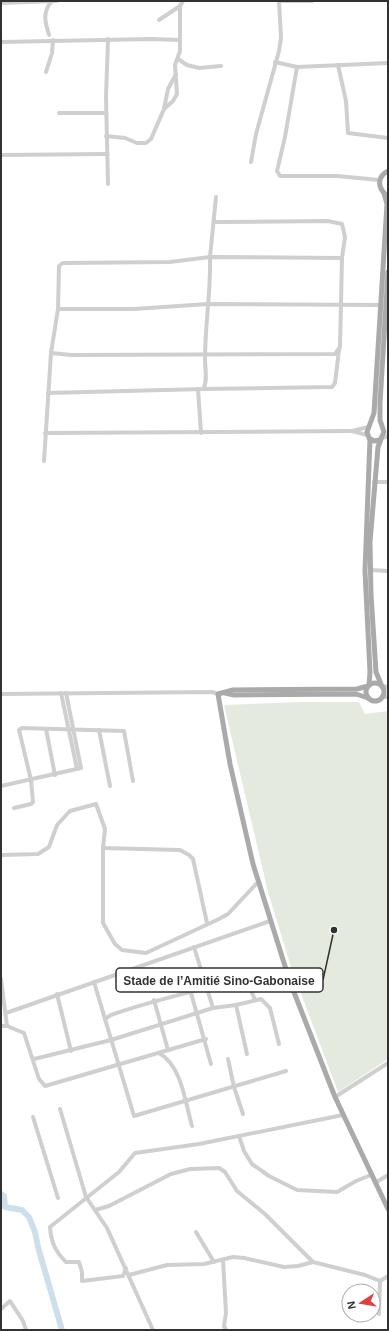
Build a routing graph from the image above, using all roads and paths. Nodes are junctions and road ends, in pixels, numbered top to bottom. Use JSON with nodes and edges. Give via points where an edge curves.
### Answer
{"nodes":[{"id":1,"x":52,"y":1,"type":"edge"},
{"id":2,"x":57,"y":1,"type":"edge"},
{"id":3,"x":182,"y":1,"type":"edge"},
{"id":4,"x":279,"y":1,"type":"edge"},
{"id":5,"x":312,"y":1,"type":"edge"},
{"id":6,"x":1,"y":3,"type":"edge"},
{"id":7,"x":180,"y":6,"type":"junction"},
{"id":8,"x":159,"y":20,"type":"dead end"},
{"id":9,"x":49,"y":35,"type":"dead end"},
{"id":10,"x":108,"y":39,"type":"junction"},
{"id":11,"x":52,"y":40,"type":"junction"},
{"id":12,"x":180,"y":40,"type":"junction"},
{"id":13,"x":1,"y":42,"type":"edge"},
{"id":14,"x":178,"y":59,"type":"junction"},
{"id":15,"x":275,"y":62,"type":"junction"},
{"id":16,"x":388,"y":63,"type":"edge"},
{"id":17,"x":338,"y":65,"type":"junction"},
{"id":18,"x":221,"y":66,"type":"dead end"},
{"id":19,"x":297,"y":67,"type":"junction"},
{"id":20,"x":46,"y":72,"type":"dead end"},
{"id":21,"x":176,"y":74,"type":"junction"},
{"id":22,"x":164,"y":109,"type":"junction"},
{"id":23,"x":59,"y":113,"type":"dead end"},
{"id":24,"x":106,"y":113,"type":"junction"},
{"id":25,"x":106,"y":136,"type":"junction"},
{"id":26,"x":388,"y":138,"type":"edge"},
{"id":27,"x":107,"y":154,"type":"junction"},
{"id":28,"x":1,"y":155,"type":"edge"},
{"id":29,"x":250,"y":162,"type":"dead end"},
{"id":30,"x":388,"y":170,"type":"edge"},
{"id":31,"x":379,"y":180,"type":"junction"},
{"id":32,"x":108,"y":184,"type":"dead end"},
{"id":33,"x":386,"y":194,"type":"edge"},
{"id":34,"x":216,"y":197,"type":"dead end"},
{"id":35,"x":214,"y":222,"type":"junction"},
{"id":36,"x":210,"y":257,"type":"junction"},
{"id":37,"x":342,"y":258,"type":"junction"},
{"id":38,"x":388,"y":272,"type":"edge"},
{"id":39,"x":208,"y":304,"type":"junction"},
{"id":40,"x":341,"y":304,"type":"junction"},
{"id":41,"x":385,"y":305,"type":"edge"},
{"id":42,"x":58,"y":309,"type":"junction"},
{"id":43,"x":340,"y":347,"type":"junction"},
{"id":44,"x":51,"y":353,"type":"junction"},
{"id":45,"x":206,"y":355,"type":"junction"},
{"id":46,"x":203,"y":389,"type":"junction"},
{"id":47,"x":198,"y":390,"type":"junction"},
{"id":48,"x":48,"y":394,"type":"junction"},
{"id":49,"x":369,"y":426,"type":"junction"},
{"id":50,"x":384,"y":427,"type":"edge"},
{"id":51,"x":352,"y":431,"type":"junction"},
{"id":52,"x":45,"y":433,"type":"junction"},
{"id":53,"x":201,"y":433,"type":"junction"},
{"id":54,"x":388,"y":436,"type":"edge"},
{"id":55,"x":369,"y":437,"type":"junction"},
{"id":56,"x":381,"y":438,"type":"junction"},
{"id":57,"x":44,"y":462,"type":"dead end"},
{"id":58,"x":374,"y":482,"type":"junction"},
{"id":59,"x":388,"y":482,"type":"edge"},
{"id":60,"x":370,"y":570,"type":"junction"},
{"id":61,"x":388,"y":570,"type":"edge"},
{"id":62,"x":368,"y":686,"type":"junction"},
{"id":63,"x":384,"y":686,"type":"edge"},
{"id":64,"x":64,"y":693,"type":"junction"},
{"id":65,"x":224,"y":693,"type":"junction"},
{"id":66,"x":1,"y":694,"type":"edge"},
{"id":67,"x":218,"y":694,"type":"junction"},
{"id":68,"x":386,"y":697,"type":"edge"},
{"id":69,"x":368,"y":698,"type":"junction"},
{"id":70,"x":68,"y":728,"type":"junction"},
{"id":71,"x":46,"y":729,"type":"junction"},
{"id":72,"x":73,"y":729,"type":"junction"},
{"id":73,"x":99,"y":730,"type":"junction"},
{"id":74,"x":77,"y":769,"type":"junction"},
{"id":75,"x":55,"y":774,"type":"junction"},
{"id":76,"x":31,"y":780,"type":"junction"},
{"id":77,"x":133,"y":781,"type":"dead end"},
{"id":78,"x":1,"y":786,"type":"edge"},
{"id":79,"x":110,"y":786,"type":"dead end"},
{"id":80,"x":14,"y":808,"type":"dead end"},
{"id":81,"x":103,"y":848,"type":"junction"},
{"id":82,"x":1,"y":855,"type":"edge"},
{"id":83,"x":258,"y":882,"type":"junction"},
{"id":84,"x":270,"y":921,"type":"junction"},
{"id":85,"x":208,"y":923,"type":"junction"},
{"id":86,"x":194,"y":947,"type":"junction"},
{"id":87,"x":1,"y":979,"type":"edge"},
{"id":88,"x":94,"y":982,"type":"junction"},
{"id":89,"x":208,"y":988,"type":"junction"},
{"id":90,"x":191,"y":992,"type":"junction"},
{"id":91,"x":57,"y":994,"type":"junction"},
{"id":92,"x":154,"y":1000,"type":"junction"},
{"id":93,"x":255,"y":1000,"type":"junction"},
{"id":94,"x":236,"y":1005,"type":"junction"},
{"id":95,"x":213,"y":1008,"type":"junction"},
{"id":96,"x":197,"y":1012,"type":"junction"},
{"id":97,"x":6,"y":1013,"type":"junction"},
{"id":98,"x":105,"y":1019,"type":"junction"},
{"id":99,"x":161,"y":1024,"type":"junction"},
{"id":100,"x":1,"y":1026,"type":"edge"},
{"id":101,"x":7,"y":1026,"type":"junction"},
{"id":102,"x":206,"y":1039,"type":"junction"},
{"id":103,"x":111,"y":1040,"type":"junction"},
{"id":104,"x":279,"y":1044,"type":"dead end"},
{"id":105,"x":168,"y":1050,"type":"junction"},
{"id":106,"x":71,"y":1051,"type":"junction"},
{"id":107,"x":159,"y":1053,"type":"junction"},
{"id":108,"x":247,"y":1054,"type":"dead end"},
{"id":109,"x":34,"y":1059,"type":"junction"},
{"id":110,"x":228,"y":1059,"type":"dead end"},
{"id":111,"x":388,"y":1063,"type":"edge"},
{"id":112,"x":118,"y":1064,"type":"junction"},
{"id":113,"x":211,"y":1064,"type":"dead end"},
{"id":114,"x":286,"y":1071,"type":"dead end"},
{"id":115,"x":234,"y":1087,"type":"junction"},
{"id":116,"x":334,"y":1097,"type":"junction"},
{"id":117,"x":184,"y":1100,"type":"junction"},
{"id":118,"x":60,"y":1109,"type":"dead end"},
{"id":119,"x":243,"y":1114,"type":"dead end"},
{"id":120,"x":343,"y":1115,"type":"junction"},
{"id":121,"x":33,"y":1117,"type":"dead end"},
{"id":122,"x":192,"y":1126,"type":"dead end"},
{"id":123,"x":239,"y":1136,"type":"junction"},
{"id":124,"x":371,"y":1175,"type":"junction"},
{"id":125,"x":388,"y":1175,"type":"edge"},
{"id":126,"x":375,"y":1182,"type":"junction"},
{"id":127,"x":86,"y":1197,"type":"junction"},
{"id":128,"x":58,"y":1198,"type":"dead end"},
{"id":129,"x":388,"y":1209,"type":"edge"},
{"id":130,"x":95,"y":1210,"type":"junction"},
{"id":131,"x":196,"y":1232,"type":"dead end"},
{"id":132,"x":223,"y":1260,"type":"junction"},
{"id":133,"x":214,"y":1262,"type":"junction"},
{"id":134,"x":313,"y":1262,"type":"junction"},
{"id":135,"x":126,"y":1268,"type":"junction"},
{"id":136,"x":129,"y":1275,"type":"junction"},
{"id":137,"x":388,"y":1276,"type":"edge"},
{"id":138,"x":380,"y":1281,"type":"joint"},
{"id":139,"x":1,"y":1309,"type":"edge"},
{"id":140,"x":26,"y":1330,"type":"edge"},
{"id":141,"x":153,"y":1330,"type":"edge"},
{"id":142,"x":226,"y":1330,"type":"edge"}],
"edges":[{"from":1,"to":2,"type":"street"},
{"from":1,"to":6,"type":"street"},
{"from":1,"to":9,"type":"street","via":[[46,11],[45,22]]},
{"from":3,"to":7,"type":"street"},
{"from":4,"to":5,"type":"street"},
{"from":4,"to":15,"type":"street","via":[[281,38]]},
{"from":7,"to":8,"type":"street"},
{"from":7,"to":12,"type":"street"},
{"from":10,"to":11,"type":"street"},
{"from":10,"to":12,"type":"street"},
{"from":10,"to":24,"type":"street"},
{"from":11,"to":13,"type":"street"},
{"from":11,"to":20,"type":"street","via":[[52,53]]},
{"from":12,"to":14,"type":"street"},
{"from":14,"to":18,"type":"street","via":[[198,68]]},
{"from":14,"to":21,"type":"street","via":[[175,65]]},
{"from":15,"to":19,"type":"street"},
{"from":15,"to":29,"type":"street"},
{"from":16,"to":17,"type":"street"},
{"from":17,"to":19,"type":"street"},
{"from":17,"to":26,"type":"street","via":[[346,101],[348,133]]},
{"from":19,"to":31,"type":"street","via":[[277,170],[280,176],[337,176]]},
{"from":21,"to":22,"type":"street","via":[[168,89]]},
{"from":21,"to":22,"type":"street","via":[[177,94]]},
{"from":22,"to":25,"type":"street","via":[[151,139],[146,143]]},
{"from":23,"to":24,"type":"street"},
{"from":24,"to":25,"type":"street"},
{"from":25,"to":27,"type":"street"},
{"from":27,"to":28,"type":"street"},
{"from":27,"to":32,"type":"street"},
{"from":30,"to":31,"type":"main road"},
{"from":31,"to":33,"type":"main road","via":[[380,188]]},
{"from":33,"to":41,"type":"main road"},
{"from":34,"to":35,"type":"street"},
{"from":35,"to":36,"type":"street"},
{"from":35,"to":37,"type":"street","via":[[328,221],[342,224],[345,237]]},
{"from":36,"to":37,"type":"street"},
{"from":36,"to":39,"type":"street","via":[[211,286]]},
{"from":36,"to":42,"type":"street","via":[[170,262],[62,263],[59,266]]},
{"from":37,"to":40,"type":"street"},
{"from":38,"to":41,"type":"main road"},
{"from":39,"to":40,"type":"street"},
{"from":39,"to":42,"type":"street","via":[[134,309]]},
{"from":39,"to":45,"type":"street"},
{"from":40,"to":41,"type":"street"},
{"from":40,"to":43,"type":"street"},
{"from":41,"to":49,"type":"main road","via":[[374,413]]},
{"from":41,"to":50,"type":"main road","via":[[380,403]]},
{"from":42,"to":44,"type":"street"},
{"from":43,"to":45,"type":"street","via":[[335,354]]},
{"from":43,"to":46,"type":"street","via":[[332,387]]},
{"from":44,"to":45,"type":"street"},
{"from":44,"to":48,"type":"street"},
{"from":45,"to":46,"type":"street","via":[[206,384]]},
{"from":46,"to":47,"type":"street"},
{"from":47,"to":48,"type":"street"},
{"from":47,"to":53,"type":"street"},
{"from":48,"to":52,"type":"street"},
{"from":49,"to":50,"type":"main road","via":[[375,424]]},
{"from":49,"to":51,"type":"street"},
{"from":49,"to":55,"type":"main road"},
{"from":50,"to":56,"type":"main road"},
{"from":51,"to":53,"type":"street"},
{"from":51,"to":55,"type":"street"},
{"from":52,"to":53,"type":"street"},
{"from":52,"to":57,"type":"street"},
{"from":54,"to":56,"type":"street"},
{"from":55,"to":56,"type":"main road","via":[[377,441]]},
{"from":55,"to":62,"type":"main road","via":[[365,571],[370,672]]},
{"from":56,"to":58,"type":"main road"},
{"from":58,"to":59,"type":"street"},
{"from":58,"to":60,"type":"main road"},
{"from":60,"to":61,"type":"street"},
{"from":60,"to":63,"type":"main road","via":[[376,672]]},
{"from":62,"to":63,"type":"main road","via":[[375,682]]},
{"from":62,"to":65,"type":"main road","via":[[357,689],[233,690]]},
{"from":62,"to":69,"type":"main road"},
{"from":63,"to":68,"type":"main road"},
{"from":64,"to":66,"type":"street"},
{"from":64,"to":67,"type":"street"},
{"from":64,"to":70,"type":"street"},
{"from":64,"to":72,"type":"street"},
{"from":65,"to":67,"type":"main road"},
{"from":65,"to":69,"type":"main road","via":[[356,694]]},
{"from":67,"to":83,"type":"main road","via":[[239,804]]},
{"from":68,"to":69,"type":"main road","via":[[376,702]]},
{"from":70,"to":71,"type":"street"},
{"from":70,"to":72,"type":"street"},
{"from":70,"to":74,"type":"street"},
{"from":71,"to":75,"type":"street"},
{"from":71,"to":76,"type":"street","via":[[19,730]]},
{"from":72,"to":73,"type":"street"},
{"from":72,"to":74,"type":"street","via":[[81,768]]},
{"from":73,"to":77,"type":"street","via":[[124,731]]},
{"from":73,"to":79,"type":"street"},
{"from":74,"to":75,"type":"street"},
{"from":75,"to":76,"type":"street"},
{"from":76,"to":78,"type":"street"},
{"from":76,"to":80,"type":"street","via":[[33,802]]},
{"from":81,"to":82,"type":"street","via":[[105,829],[96,804],[70,811],[57,825],[50,847],[38,854]]},
{"from":81,"to":85,"type":"street","via":[[173,849],[189,854],[193,859]]},
{"from":81,"to":85,"type":"street","via":[[103,923],[115,944],[122,950],[150,952]]},
{"from":83,"to":84,"type":"main road"},
{"from":83,"to":85,"type":"street","via":[[228,914]]},
{"from":84,"to":86,"type":"street"},
{"from":84,"to":116,"type":"main road"},
{"from":86,"to":88,"type":"street"},
{"from":86,"to":89,"type":"street"},
{"from":87,"to":97,"type":"street"},
{"from":88,"to":91,"type":"street"},
{"from":88,"to":98,"type":"street"},
{"from":89,"to":90,"type":"street"},
{"from":89,"to":93,"type":"street","via":[[246,978]]},
{"from":89,"to":95,"type":"street"},
{"from":90,"to":92,"type":"street"},
{"from":90,"to":96,"type":"street"},
{"from":91,"to":97,"type":"street"},
{"from":91,"to":106,"type":"street"},
{"from":92,"to":98,"type":"street","via":[[111,1014]]},
{"from":92,"to":99,"type":"street"},
{"from":93,"to":94,"type":"street"},
{"from":93,"to":104,"type":"street","via":[[261,1000],[270,1008]]},
{"from":94,"to":95,"type":"street"},
{"from":94,"to":108,"type":"street"},
{"from":95,"to":96,"type":"street"},
{"from":96,"to":99,"type":"street"},
{"from":96,"to":102,"type":"street"},
{"from":97,"to":101,"type":"street"},
{"from":98,"to":103,"type":"street"},
{"from":99,"to":103,"type":"street"},
{"from":99,"to":105,"type":"street"},
{"from":100,"to":101,"type":"street"},
{"from":101,"to":109,"type":"street","via":[[24,1034]]},
{"from":102,"to":105,"type":"street"},
{"from":102,"to":113,"type":"street"},
{"from":103,"to":106,"type":"street"},
{"from":103,"to":112,"type":"street"},
{"from":105,"to":107,"type":"street"},
{"from":106,"to":109,"type":"street"},
{"from":107,"to":112,"type":"street"},
{"from":107,"to":117,"type":"street","via":[[166,1057],[177,1074]]},
{"from":109,"to":112,"type":"street","via":[[39,1079],[45,1086]]},
{"from":110,"to":115,"type":"street"},
{"from":111,"to":116,"type":"street"},
{"from":112,"to":117,"type":"street","via":[[134,1116]]},
{"from":114,"to":115,"type":"street"},
{"from":115,"to":117,"type":"street"},
{"from":115,"to":119,"type":"street"},
{"from":116,"to":120,"type":"main road"},
{"from":117,"to":122,"type":"street"},
{"from":118,"to":127,"type":"street"},
{"from":120,"to":123,"type":"street"},
{"from":120,"to":124,"type":"main road"},
{"from":121,"to":128,"type":"street"},
{"from":123,"to":124,"type":"street","via":[[252,1164],[297,1190],[338,1192]]},
{"from":123,"to":127,"type":"street","via":[[135,1153],[119,1172]]},
{"from":124,"to":126,"type":"main road"},
{"from":125,"to":126,"type":"street"},
{"from":126,"to":129,"type":"main road"},
{"from":127,"to":130,"type":"street"},
{"from":127,"to":135,"type":"street","via":[[50,1227],[56,1252],[66,1262],[79,1262],[82,1281],[123,1276]]},
{"from":130,"to":134,"type":"street","via":[[109,1206],[179,1171],[219,1168],[225,1172],[237,1191],[265,1214]]},
{"from":130,"to":135,"type":"street","via":[[107,1228]]},
{"from":131,"to":133,"type":"street"},
{"from":132,"to":133,"type":"street"},
{"from":132,"to":134,"type":"street","via":[[239,1257],[284,1267]]},
{"from":132,"to":142,"type":"street"},
{"from":133,"to":136,"type":"street","via":[[167,1265]]},
{"from":134,"to":138,"type":"street"},
{"from":135,"to":136,"type":"street"},
{"from":136,"to":141,"type":"street"},
{"from":137,"to":138,"type":"street"},
{"from":139,"to":140,"type":"street","via":[[10,1301]]}]}
